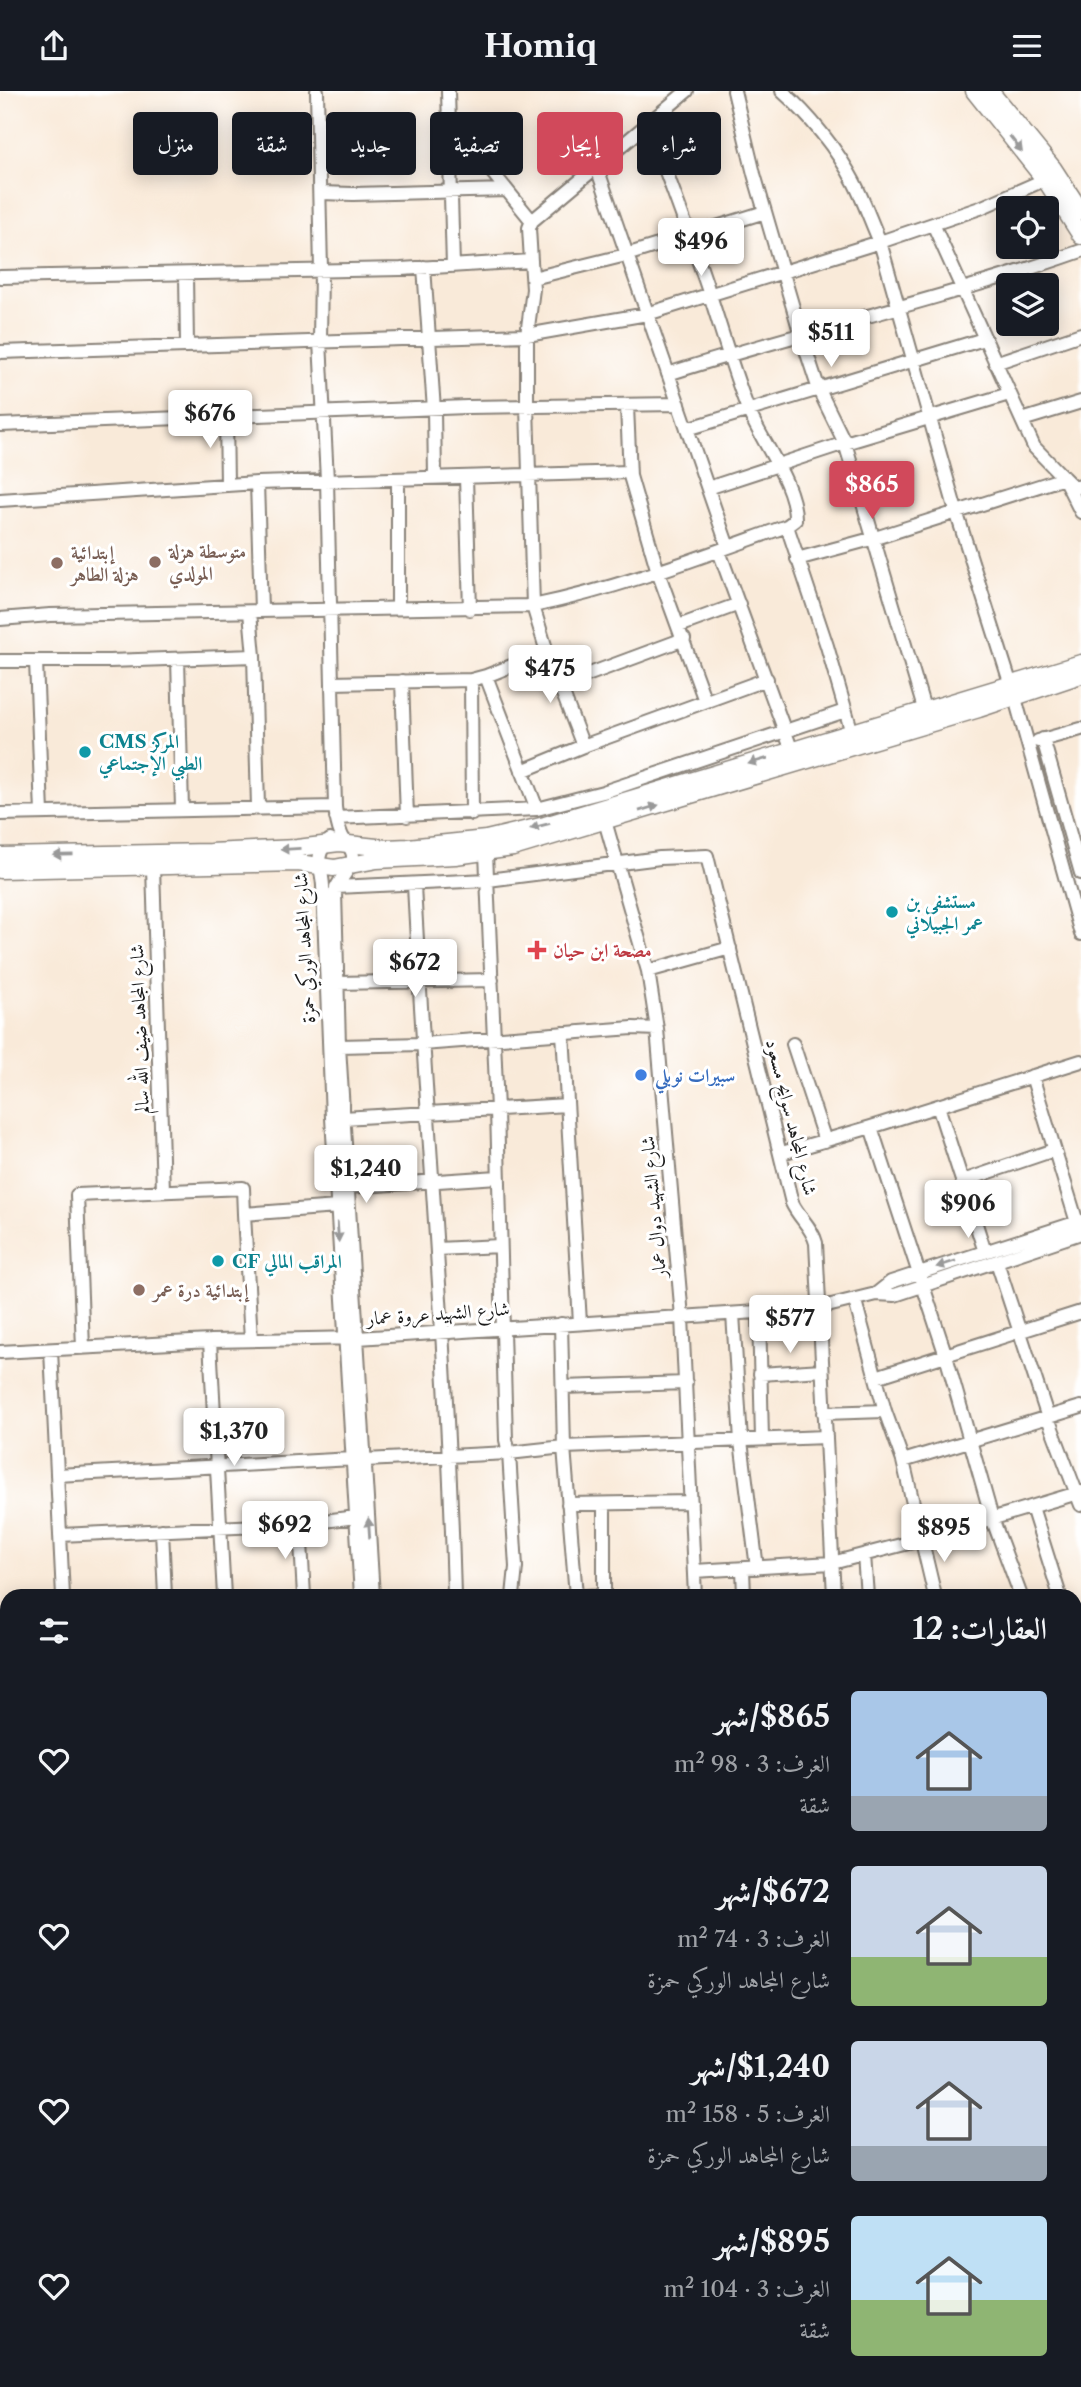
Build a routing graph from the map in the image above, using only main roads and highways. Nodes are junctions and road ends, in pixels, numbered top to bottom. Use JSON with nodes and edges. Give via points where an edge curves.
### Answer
{"nodes":[{"id":1,"x":974,"y":91,"type":"edge"},
{"id":2,"x":990,"y":91,"type":"edge"},
{"id":3,"x":1081,"y":211,"type":"edge"},
{"id":4,"x":1081,"y":236,"type":"edge"},
{"id":5,"x":1081,"y":663,"type":"edge"},
{"id":6,"x":1081,"y":675,"type":"edge"},
{"id":7,"x":1012,"y":692,"type":"junction"},
{"id":8,"x":977,"y":702,"type":"junction"},
{"id":9,"x":0,"y":856,"type":"edge"},
{"id":10,"x":0,"y":870,"type":"edge"}],
"edges":[{"from":1,"to":4,"type":"main road","one_way":true},
{"from":2,"to":3,"type":"main road","via":[[1053,167]]},
{"from":5,"to":7,"type":"main road"},
{"from":6,"to":7,"type":"main road"},
{"from":7,"to":8,"type":"main road"},
{"from":8,"to":9,"type":"main road","one_way":true,"via":[[925,712],[486,839],[386,848],[339,824],[324,846]]},
{"from":10,"to":8,"type":"main road","one_way":true,"via":[[298,863],[334,868],[377,860],[486,853],[605,821]]}]}
